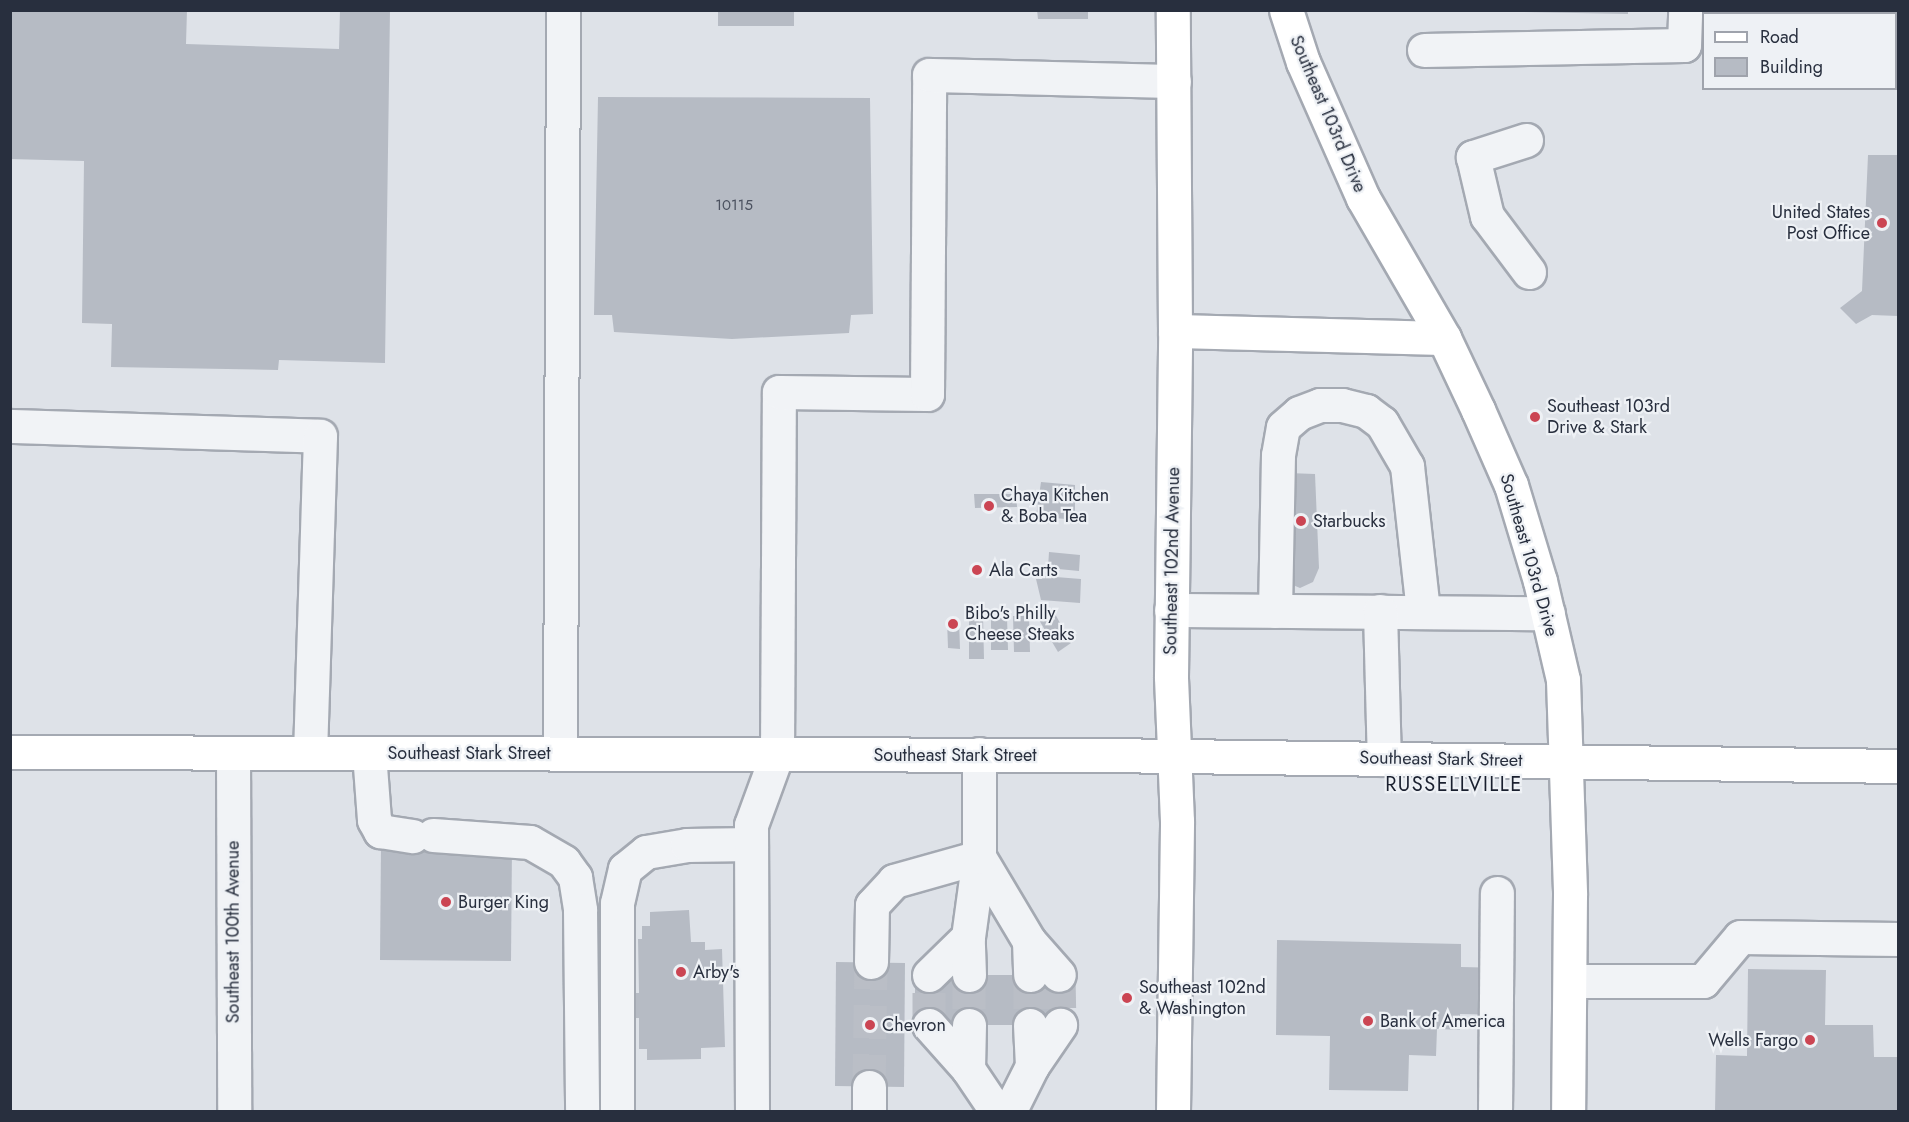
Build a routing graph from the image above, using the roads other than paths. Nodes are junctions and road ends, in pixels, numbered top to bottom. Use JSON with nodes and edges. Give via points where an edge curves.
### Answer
{"nodes":[{"id":1,"x":563,"y":10,"type":"edge"},
{"id":2,"x":1173,"y":10,"type":"edge"},
{"id":3,"x":1286,"y":10,"type":"edge"},
{"id":4,"x":1685,"y":10,"type":"edge"},
{"id":5,"x":1424,"y":50,"type":"dead end"},
{"id":6,"x":1174,"y":81,"type":"junction"},
{"id":7,"x":1526,"y":141,"type":"dead end"},
{"id":8,"x":1530,"y":272,"type":"dead end"},
{"id":9,"x":1175,"y":330,"type":"junction"},
{"id":10,"x":1444,"y":338,"type":"junction"},
{"id":11,"x":10,"y":426,"type":"edge"},
{"id":12,"x":1171,"y":610,"type":"junction"},
{"id":13,"x":1275,"y":610,"type":"junction"},
{"id":14,"x":1380,"y":611,"type":"junction"},
{"id":15,"x":1423,"y":612,"type":"junction"},
{"id":16,"x":1548,"y":613,"type":"junction"},
{"id":17,"x":10,"y":752,"type":"edge"},
{"id":18,"x":233,"y":753,"type":"junction"},
{"id":19,"x":310,"y":753,"type":"junction"},
{"id":20,"x":369,"y":753,"type":"junction"},
{"id":21,"x":560,"y":754,"type":"junction"},
{"id":22,"x":777,"y":754,"type":"junction"},
{"id":23,"x":979,"y":754,"type":"junction"},
{"id":24,"x":1174,"y":756,"type":"junction"},
{"id":25,"x":1384,"y":759,"type":"junction"},
{"id":26,"x":1566,"y":762,"type":"junction"},
{"id":27,"x":1899,"y":766,"type":"edge"},
{"id":28,"x":752,"y":844,"type":"junction"},
{"id":29,"x":979,"y":857,"type":"junction"},
{"id":30,"x":1497,"y":893,"type":"dead end"},
{"id":31,"x":968,"y":937,"type":"junction"},
{"id":32,"x":1899,"y":939,"type":"edge"},
{"id":33,"x":871,"y":962,"type":"tunnel mouth"},
{"id":34,"x":929,"y":975,"type":"dead end"},
{"id":35,"x":969,"y":975,"type":"tunnel mouth"},
{"id":36,"x":1045,"y":975,"type":"tunnel mouth"},
{"id":37,"x":1570,"y":981,"type":"junction"},
{"id":38,"x":929,"y":1025,"type":"tunnel mouth"},
{"id":39,"x":969,"y":1025,"type":"tunnel mouth"},
{"id":40,"x":1045,"y":1025,"type":"tunnel mouth"},
{"id":41,"x":968,"y":1069,"type":"junction"},
{"id":42,"x":234,"y":1112,"type":"edge"},
{"id":43,"x":582,"y":1112,"type":"edge"},
{"id":44,"x":617,"y":1112,"type":"edge"},
{"id":45,"x":752,"y":1112,"type":"edge"},
{"id":46,"x":997,"y":1112,"type":"edge"},
{"id":47,"x":1009,"y":1112,"type":"edge"},
{"id":48,"x":1173,"y":1112,"type":"edge"},
{"id":49,"x":1495,"y":1112,"type":"edge"},
{"id":50,"x":1568,"y":1112,"type":"edge"}],
"edges":[{"from":1,"to":21,"type":"street"},
{"from":2,"to":6,"type":"main road","name":"Southeast 102nd Avenue"},
{"from":3,"to":10,"type":"main road","name":"Southeast 103rd Drive","via":[[1303,62],[1362,198]]},
{"from":4,"to":5,"type":"street","via":[[1684,45]]},
{"from":6,"to":9,"type":"main road","name":"Southeast 102nd Avenue"},
{"from":6,"to":22,"type":"street","via":[[929,75],[927,394],[779,392]]},
{"from":7,"to":8,"type":"street","via":[[1473,157],[1487,216]]},
{"from":9,"to":10,"type":"main road"},
{"from":9,"to":12,"type":"main road","name":"Southeast 102nd Avenue"},
{"from":10,"to":16,"type":"main road","name":"Southeast 103rd Drive","via":[[1511,485]]},
{"from":11,"to":19,"type":"street","via":[[320,436]]},
{"from":12,"to":13,"type":"street"},
{"from":12,"to":24,"type":"main road","name":"Southeast 102nd Avenue"},
{"from":13,"to":14,"type":"street"},
{"from":13,"to":15,"type":"street","via":[[1278,454],[1283,427],[1299,413],[1320,405],[1365,411],[1382,423],[1398,445],[1413,491]]},
{"from":14,"to":15,"type":"street"},
{"from":14,"to":25,"type":"street"},
{"from":15,"to":16,"type":"street"},
{"from":16,"to":26,"type":"main road","name":"Southeast 103rd Drive","via":[[1563,680]]},
{"from":17,"to":18,"type":"main road","name":"Southeast Stark Street"},
{"from":18,"to":19,"type":"main road","name":"Southeast Stark Street"},
{"from":18,"to":42,"type":"street","name":"Southeast 100th Avenue"},
{"from":19,"to":20,"type":"main road","name":"Southeast Stark Street"},
{"from":20,"to":21,"type":"main road","name":"Southeast Stark Street"},
{"from":20,"to":43,"type":"street","via":[[374,820],[380,831],[530,842],[557,856],[575,877],[580,910]]},
{"from":21,"to":22,"type":"main road","name":"Southeast Stark Street"},
{"from":22,"to":23,"type":"main road","name":"Southeast Stark Street"},
{"from":22,"to":28,"type":"street","via":[[752,825]]},
{"from":23,"to":24,"type":"main road","name":"Southeast Stark Street"},
{"from":23,"to":29,"type":"street"},
{"from":24,"to":25,"type":"main road","name":"Southeast Stark Street"},
{"from":24,"to":48,"type":"main road","name":"Southeast 102nd Avenue","via":[[1177,821]]},
{"from":25,"to":26,"type":"main road","name":"Southeast Stark Street"},
{"from":26,"to":27,"type":"main road","name":"Southeast Stark Street"},
{"from":26,"to":37,"type":"main road","name":"Southeast 103rd Drive"},
{"from":28,"to":44,"type":"street","via":[[687,844],[646,852],[625,869],[617,903]]},
{"from":28,"to":45,"type":"street"},
{"from":29,"to":31,"type":"street"},
{"from":29,"to":33,"type":"street","via":[[894,881],[872,905]]},
{"from":29,"to":36,"type":"street"},
{"from":30,"to":49,"type":"street"},
{"from":31,"to":34,"type":"street"},
{"from":31,"to":35,"type":"street"},
{"from":32,"to":37,"type":"street","via":[[1740,937],[1703,981]]},
{"from":37,"to":50,"type":"main road","name":"Southeast 103rd Drive"},
{"from":38,"to":41,"type":"street"},
{"from":39,"to":41,"type":"street"},
{"from":40,"to":47,"type":"street","via":[[1032,1066]]},
{"from":41,"to":46,"type":"street"}]}
